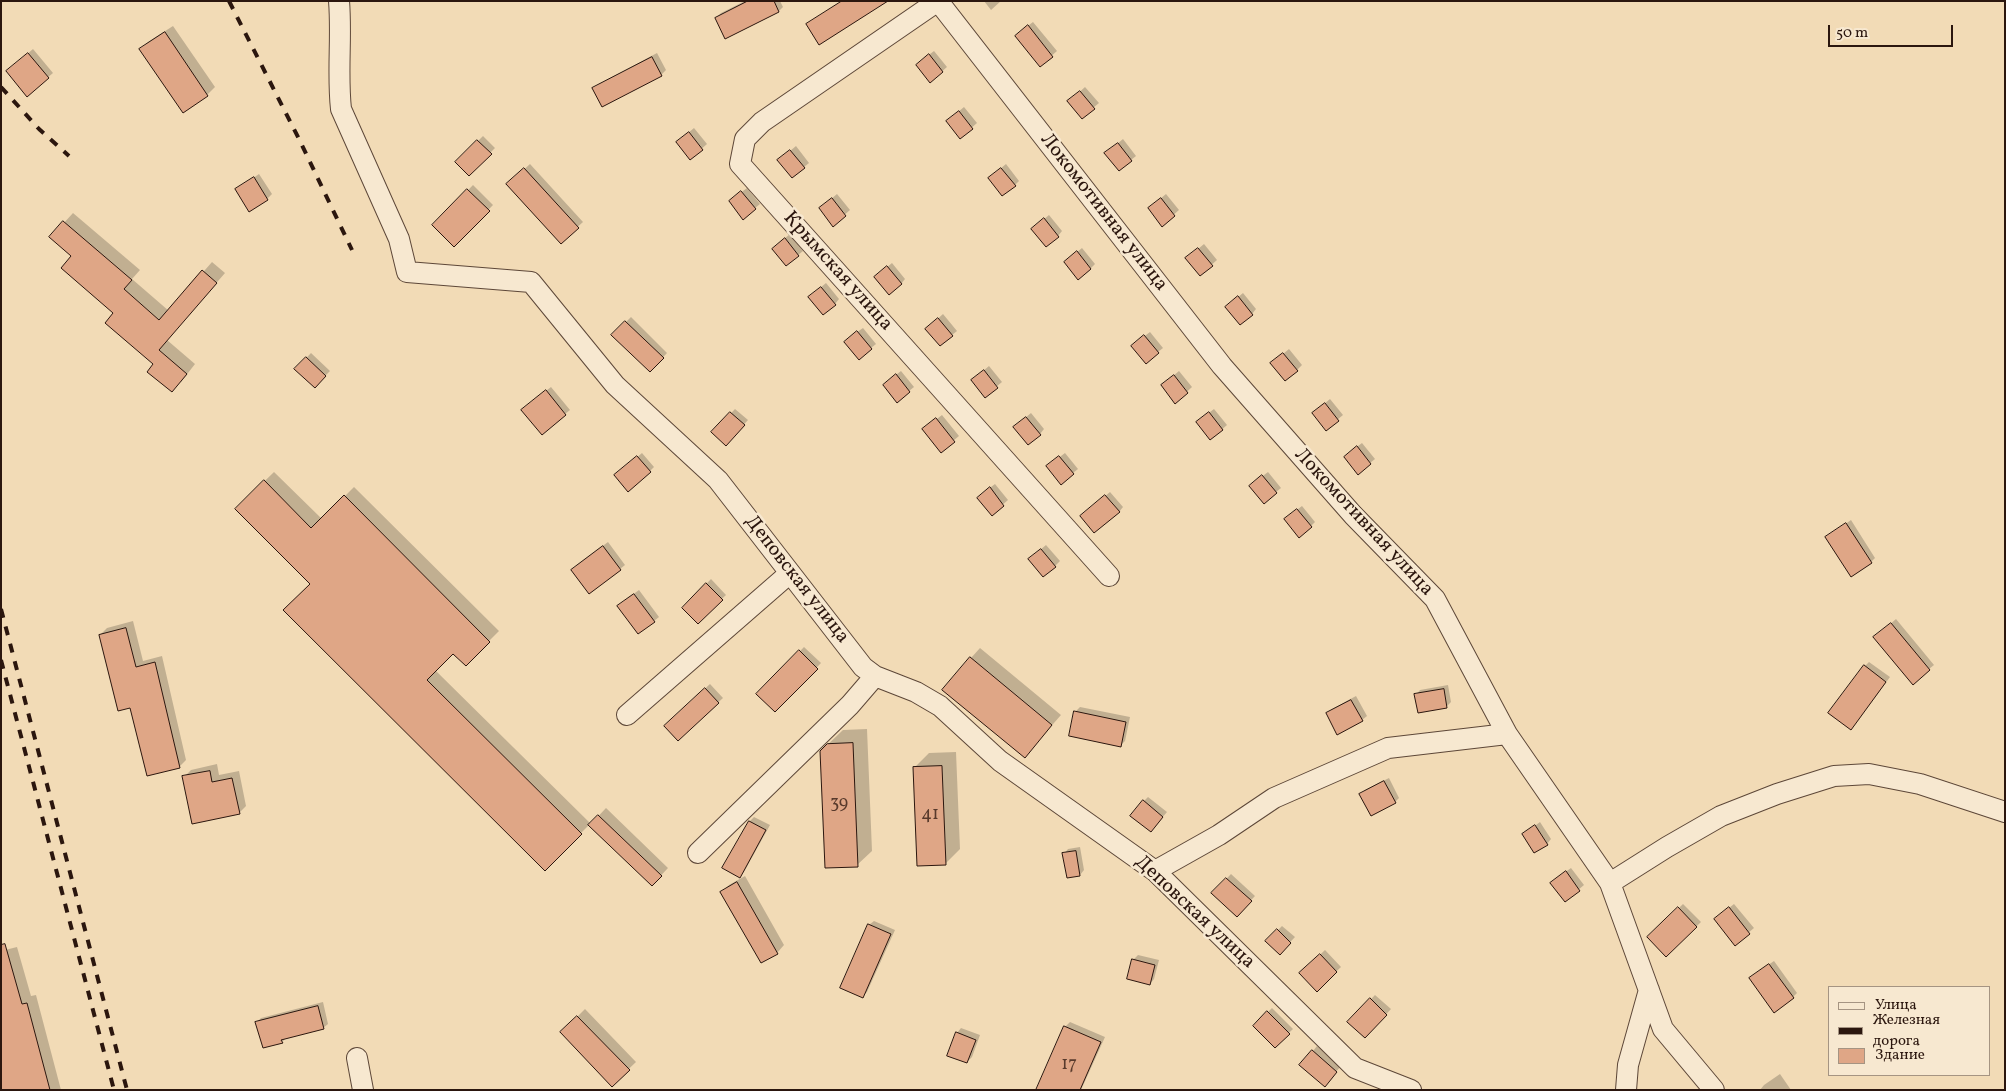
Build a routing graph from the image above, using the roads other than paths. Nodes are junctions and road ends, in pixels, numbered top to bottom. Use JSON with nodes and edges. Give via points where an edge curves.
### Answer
{"nodes":[{"id":1,"x":339,"y":1,"type":"edge"},
{"id":2,"x":938,"y":1,"type":"edge"},
{"id":3,"x":790,"y":573,"type":"junction"},
{"id":4,"x":1109,"y":576,"type":"dead end"},
{"id":5,"x":875,"y":676,"type":"junction"},
{"id":6,"x":627,"y":715,"type":"dead end"},
{"id":7,"x":1507,"y":734,"type":"junction"},
{"id":8,"x":2005,"y":812,"type":"edge"},
{"id":9,"x":698,"y":853,"type":"dead end"},
{"id":10,"x":1155,"y":872,"type":"junction"},
{"id":11,"x":1610,"y":883,"type":"junction"},
{"id":12,"x":1649,"y":990,"type":"junction"},
{"id":13,"x":357,"y":1058,"type":"dead end"},
{"id":14,"x":363,"y":1090,"type":"edge"},
{"id":15,"x":1411,"y":1090,"type":"edge"},
{"id":16,"x":1626,"y":1090,"type":"edge"},
{"id":17,"x":1714,"y":1090,"type":"edge"}],
"edges":[{"from":1,"to":3,"type":"street","name":"Деповская улица","via":[[342,31],[338,86],[341,109],[399,239],[407,272],[532,282],[615,384],[718,480]]},
{"from":2,"to":4,"type":"street","name":"Крымская улица","via":[[762,122],[744,139],[740,164]]},
{"from":2,"to":7,"type":"street","name":"Локомотивная улица","via":[[1222,366],[1353,515],[1435,599]]},
{"from":3,"to":5,"type":"street","name":"Деповская улица","via":[[863,667]]},
{"from":3,"to":6,"type":"street"},
{"from":5,"to":9,"type":"street","via":[[850,705]]},
{"from":5,"to":10,"type":"street","name":"Деповская улица","via":[[916,692],[940,706],[1000,761]]},
{"from":7,"to":10,"type":"street","via":[[1388,748],[1274,798]]},
{"from":7,"to":11,"type":"street","name":"Локомотивная улица"},
{"from":8,"to":11,"type":"street","via":[[1920,784],[1869,774],[1834,776],[1721,816]]},
{"from":10,"to":15,"type":"street","name":"Деповская улица","via":[[1355,1068]]},
{"from":11,"to":12,"type":"street","name":"Локомотивная улица"},
{"from":12,"to":16,"type":"street","via":[[1628,1065]]},
{"from":12,"to":17,"type":"street","name":"Локомотивная улица","via":[[1663,1029]]},
{"from":13,"to":14,"type":"street"}]}
